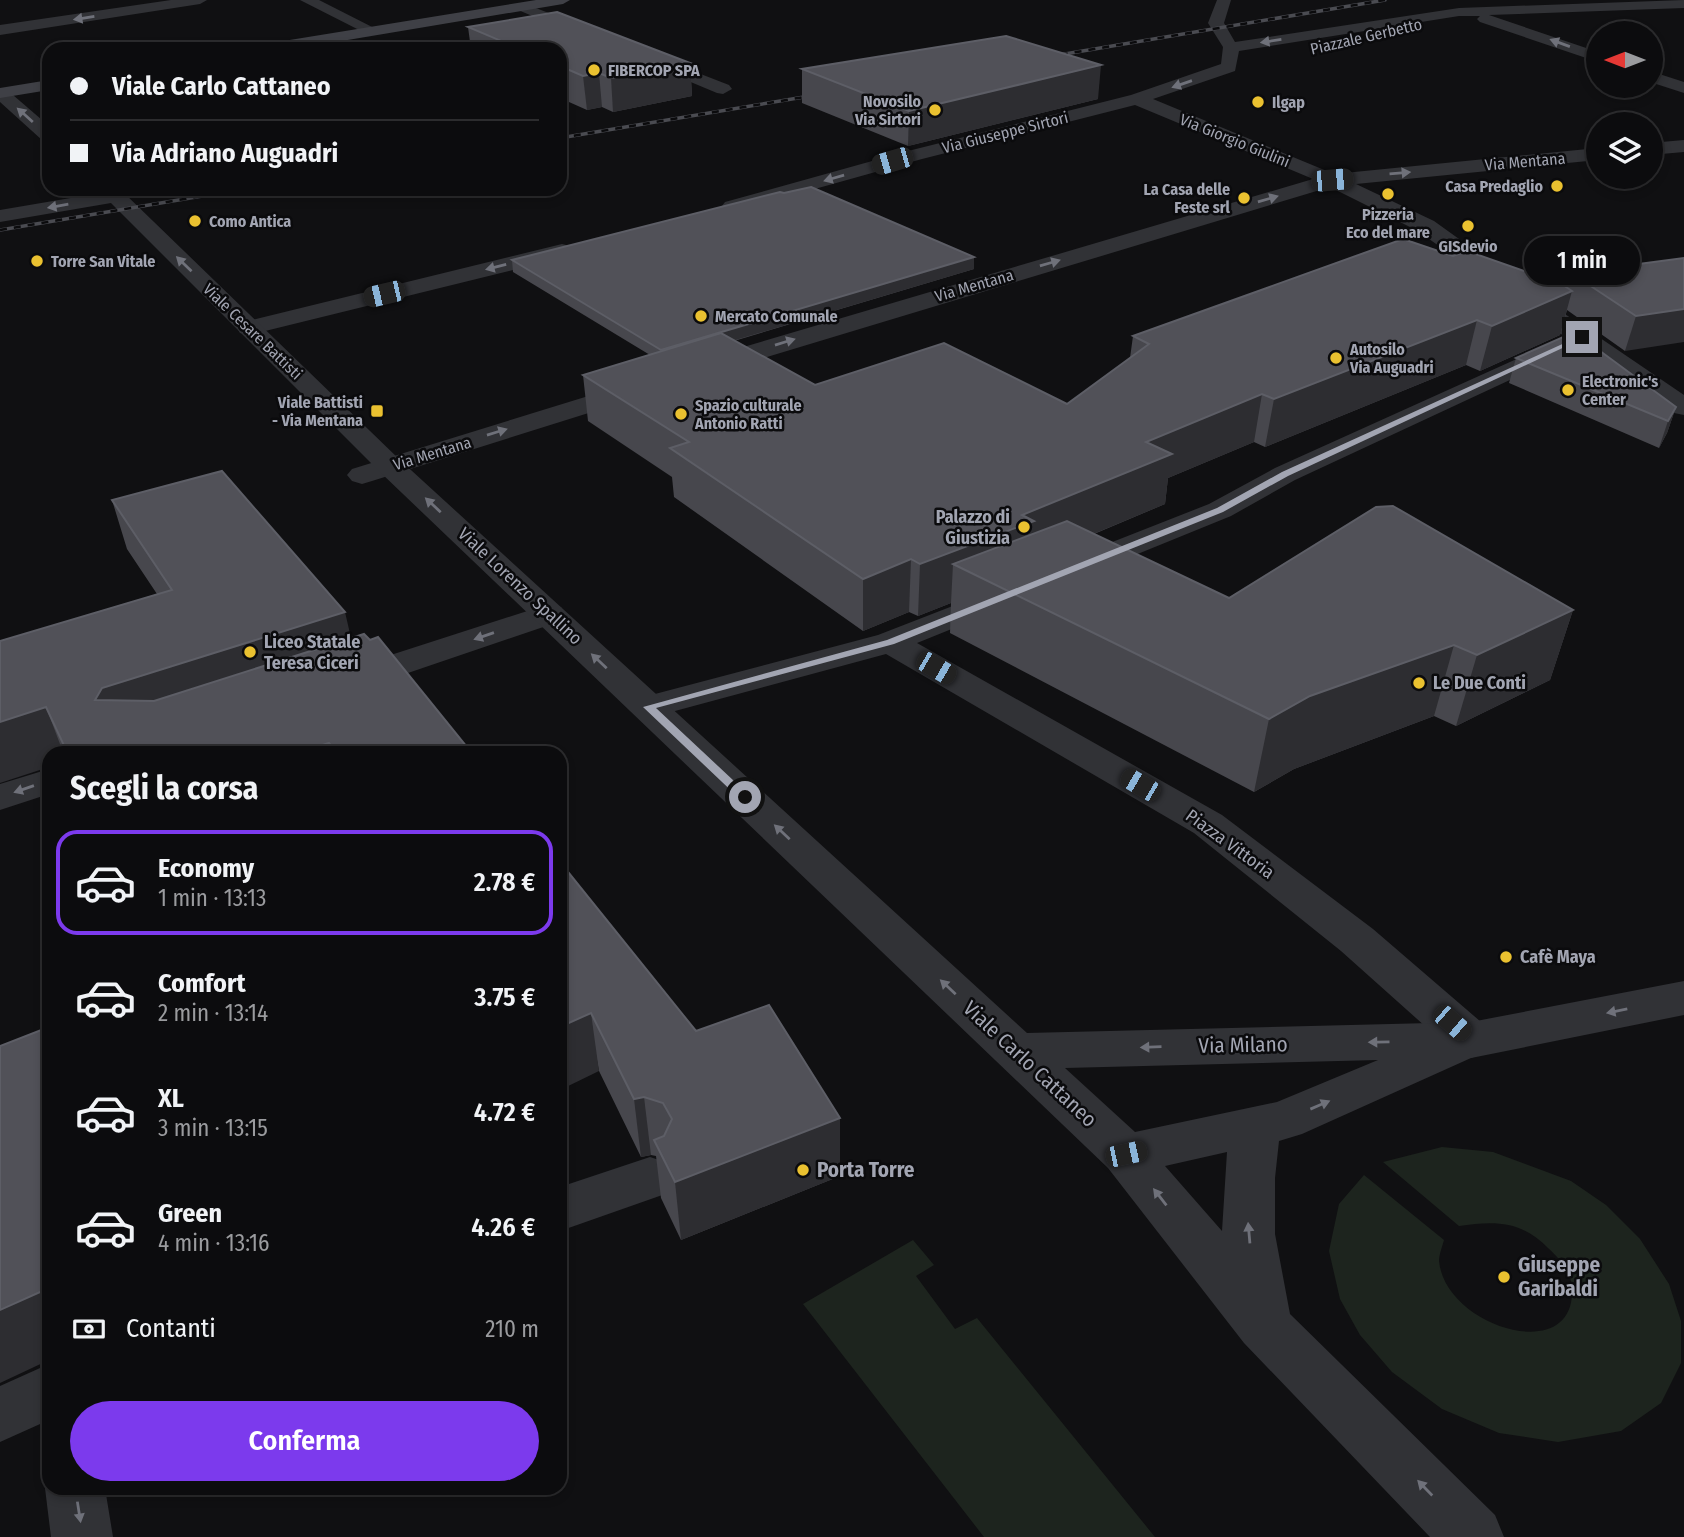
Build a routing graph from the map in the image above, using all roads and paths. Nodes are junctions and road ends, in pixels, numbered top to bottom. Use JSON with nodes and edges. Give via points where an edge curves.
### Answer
{"nodes":[{"id":1,"x":200,"y":0,"type":"edge"},
{"id":2,"x":307,"y":0,"type":"edge"},
{"id":3,"x":563,"y":0,"type":"edge"},
{"id":4,"x":1224,"y":0,"type":"edge"},
{"id":5,"x":1684,"y":5,"type":"edge"},
{"id":6,"x":523,"y":7,"type":"junction"},
{"id":7,"x":1540,"y":8,"type":"junction"},
{"id":8,"x":1459,"y":12,"type":"junction"},
{"id":9,"x":0,"y":30,"type":"edge"},
{"id":10,"x":1523,"y":30,"type":"junction"},
{"id":11,"x":372,"y":31,"type":"junction"},
{"id":12,"x":307,"y":42,"type":"edge"},
{"id":13,"x":1231,"y":47,"type":"junction"},
{"id":14,"x":1586,"y":53,"type":"edge"},
{"id":15,"x":1267,"y":58,"type":"dead end"},
{"id":16,"x":1663,"y":81,"type":"edge"},
{"id":17,"x":42,"y":86,"type":"edge"},
{"id":18,"x":1684,"y":88,"type":"edge"},
{"id":19,"x":723,"y":89,"type":"dead end"},
{"id":20,"x":0,"y":93,"type":"edge"},
{"id":21,"x":1137,"y":99,"type":"junction"},
{"id":22,"x":42,"y":130,"type":"edge"},
{"id":23,"x":1684,"y":146,"type":"edge"},
{"id":24,"x":1663,"y":148,"type":"edge"},
{"id":25,"x":1586,"y":155,"type":"edge"},
{"id":26,"x":1332,"y":180,"type":"junction"},
{"id":27,"x":93,"y":196,"type":"edge"},
{"id":28,"x":116,"y":196,"type":"edge"},
{"id":29,"x":711,"y":212,"type":"edge"},
{"id":30,"x":0,"y":216,"type":"edge"},
{"id":31,"x":581,"y":246,"type":"edge"},
{"id":32,"x":249,"y":328,"type":"junction"},
{"id":33,"x":1582,"y":337,"type":"junction"},
{"id":34,"x":686,"y":373,"type":"edge"},
{"id":35,"x":659,"y":382,"type":"edge"},
{"id":36,"x":1684,"y":407,"type":"edge"},
{"id":37,"x":376,"y":471,"type":"junction"},
{"id":38,"x":549,"y":614,"type":"junction"},
{"id":39,"x":890,"y":642,"type":"junction"},
{"id":40,"x":319,"y":691,"type":"edge"},
{"id":41,"x":649,"y":707,"type":"junction"},
{"id":42,"x":42,"y":783,"type":"edge"},
{"id":43,"x":0,"y":798,"type":"edge"},
{"id":44,"x":1684,"y":998,"type":"edge"},
{"id":45,"x":1471,"y":1040,"type":"junction"},
{"id":46,"x":1015,"y":1051,"type":"junction"},
{"id":47,"x":1256,"y":1127,"type":"junction"},
{"id":48,"x":1126,"y":1154,"type":"junction"},
{"id":49,"x":650,"y":1178,"type":"dead end"},
{"id":50,"x":567,"y":1207,"type":"edge"},
{"id":51,"x":1264,"y":1325,"type":"junction"},
{"id":52,"x":42,"y":1394,"type":"edge"},
{"id":53,"x":0,"y":1415,"type":"edge"},
{"id":54,"x":76,"y":1495,"type":"edge"},
{"id":55,"x":82,"y":1537,"type":"edge"},
{"id":56,"x":1473,"y":1537,"type":"edge"}],
"edges":[{"from":1,"to":9,"type":"street","one_way":true},
{"from":2,"to":11,"type":"street"},
{"from":3,"to":6,"type":"main road"},
{"from":4,"to":13,"type":"street","via":[[1216,23]]},
{"from":5,"to":7,"type":"street","name":"Piazzale Gerbetto"},
{"from":6,"to":11,"type":"main road"},
{"from":6,"to":19,"type":"street"},
{"from":7,"to":8,"type":"street","name":"Piazzale Gerbetto"},
{"from":7,"to":10,"type":"street"},
{"from":8,"to":10,"type":"street","name":"Piazzale Gerbetto"},
{"from":8,"to":13,"type":"street","name":"Piazzale Gerbetto","one_way":true},
{"from":14,"to":10,"type":"street","one_way":true},
{"from":10,"to":15,"type":"street","name":"Piazzale Gerbetto","via":[[1421,22]]},
{"from":11,"to":12,"type":"main road"},
{"from":13,"to":21,"type":"street","name":"Via Giuseppe Sirtori","one_way":true,"via":[[1235,66]]},
{"from":16,"to":18,"type":"street"},
{"from":17,"to":20,"type":"main road"},
{"from":22,"to":20,"type":"street","one_way":true},
{"from":21,"to":26,"type":"street","name":"Via Giorgio Giulini"},
{"from":21,"to":29,"type":"street","name":"Via Giuseppe Sirtori","one_way":true},
{"from":23,"to":24,"type":"street"},
{"from":26,"to":25,"type":"street","name":"Via Mentana","one_way":true},
{"from":26,"to":33,"type":"street","name":"Via Giorgio Giulini","via":[[1426,226]]},
{"from":34,"to":26,"type":"street","name":"Via Mentana","one_way":true},
{"from":27,"to":30,"type":"street","one_way":true},
{"from":32,"to":28,"type":"street","name":"Viale Cesare Battisti","one_way":true},
{"from":31,"to":32,"type":"street","one_way":true},
{"from":32,"to":37,"type":"street","name":"Viale Cesare Battisti"},
{"from":33,"to":36,"type":"street","name":"Via Giorgio Giulini"},
{"from":33,"to":39,"type":"street","via":[[1285,474],[1220,510]]},
{"from":37,"to":35,"type":"street","name":"Via Mentana","one_way":true},
{"from":38,"to":37,"type":"street","name":"Viale Lorenzo Spallino","one_way":true},
{"from":38,"to":40,"type":"street","one_way":true},
{"from":41,"to":38,"type":"street","name":"Viale Lorenzo Spallino","one_way":true},
{"from":39,"to":41,"type":"street"},
{"from":39,"to":45,"type":"street","name":"Piazza Vittoria","via":[[1208,824],[1356,940]]},
{"from":46,"to":41,"type":"street","name":"Viale Carlo Cattaneo","one_way":true},
{"from":42,"to":43,"type":"street","one_way":true},
{"from":44,"to":45,"type":"street","name":"Via Milano","one_way":true},
{"from":45,"to":46,"type":"street","name":"Via Milano","one_way":true},
{"from":47,"to":45,"type":"street","name":"Via Milano","one_way":true,"via":[[1285,1121]]},
{"from":46,"to":48,"type":"street","name":"Viale Carlo Cattaneo"},
{"from":47,"to":48,"type":"street","name":"Via Milano"},
{"from":51,"to":47,"type":"street","one_way":true,"via":[[1248,1234]]},
{"from":51,"to":48,"type":"street","name":"Viale Carlo Cattaneo","one_way":true},
{"from":49,"to":50,"type":"street"},
{"from":56,"to":51,"type":"street","name":"Viale Carlo Cattaneo","one_way":true},
{"from":52,"to":53,"type":"street"},
{"from":54,"to":55,"type":"street","one_way":true}]}
